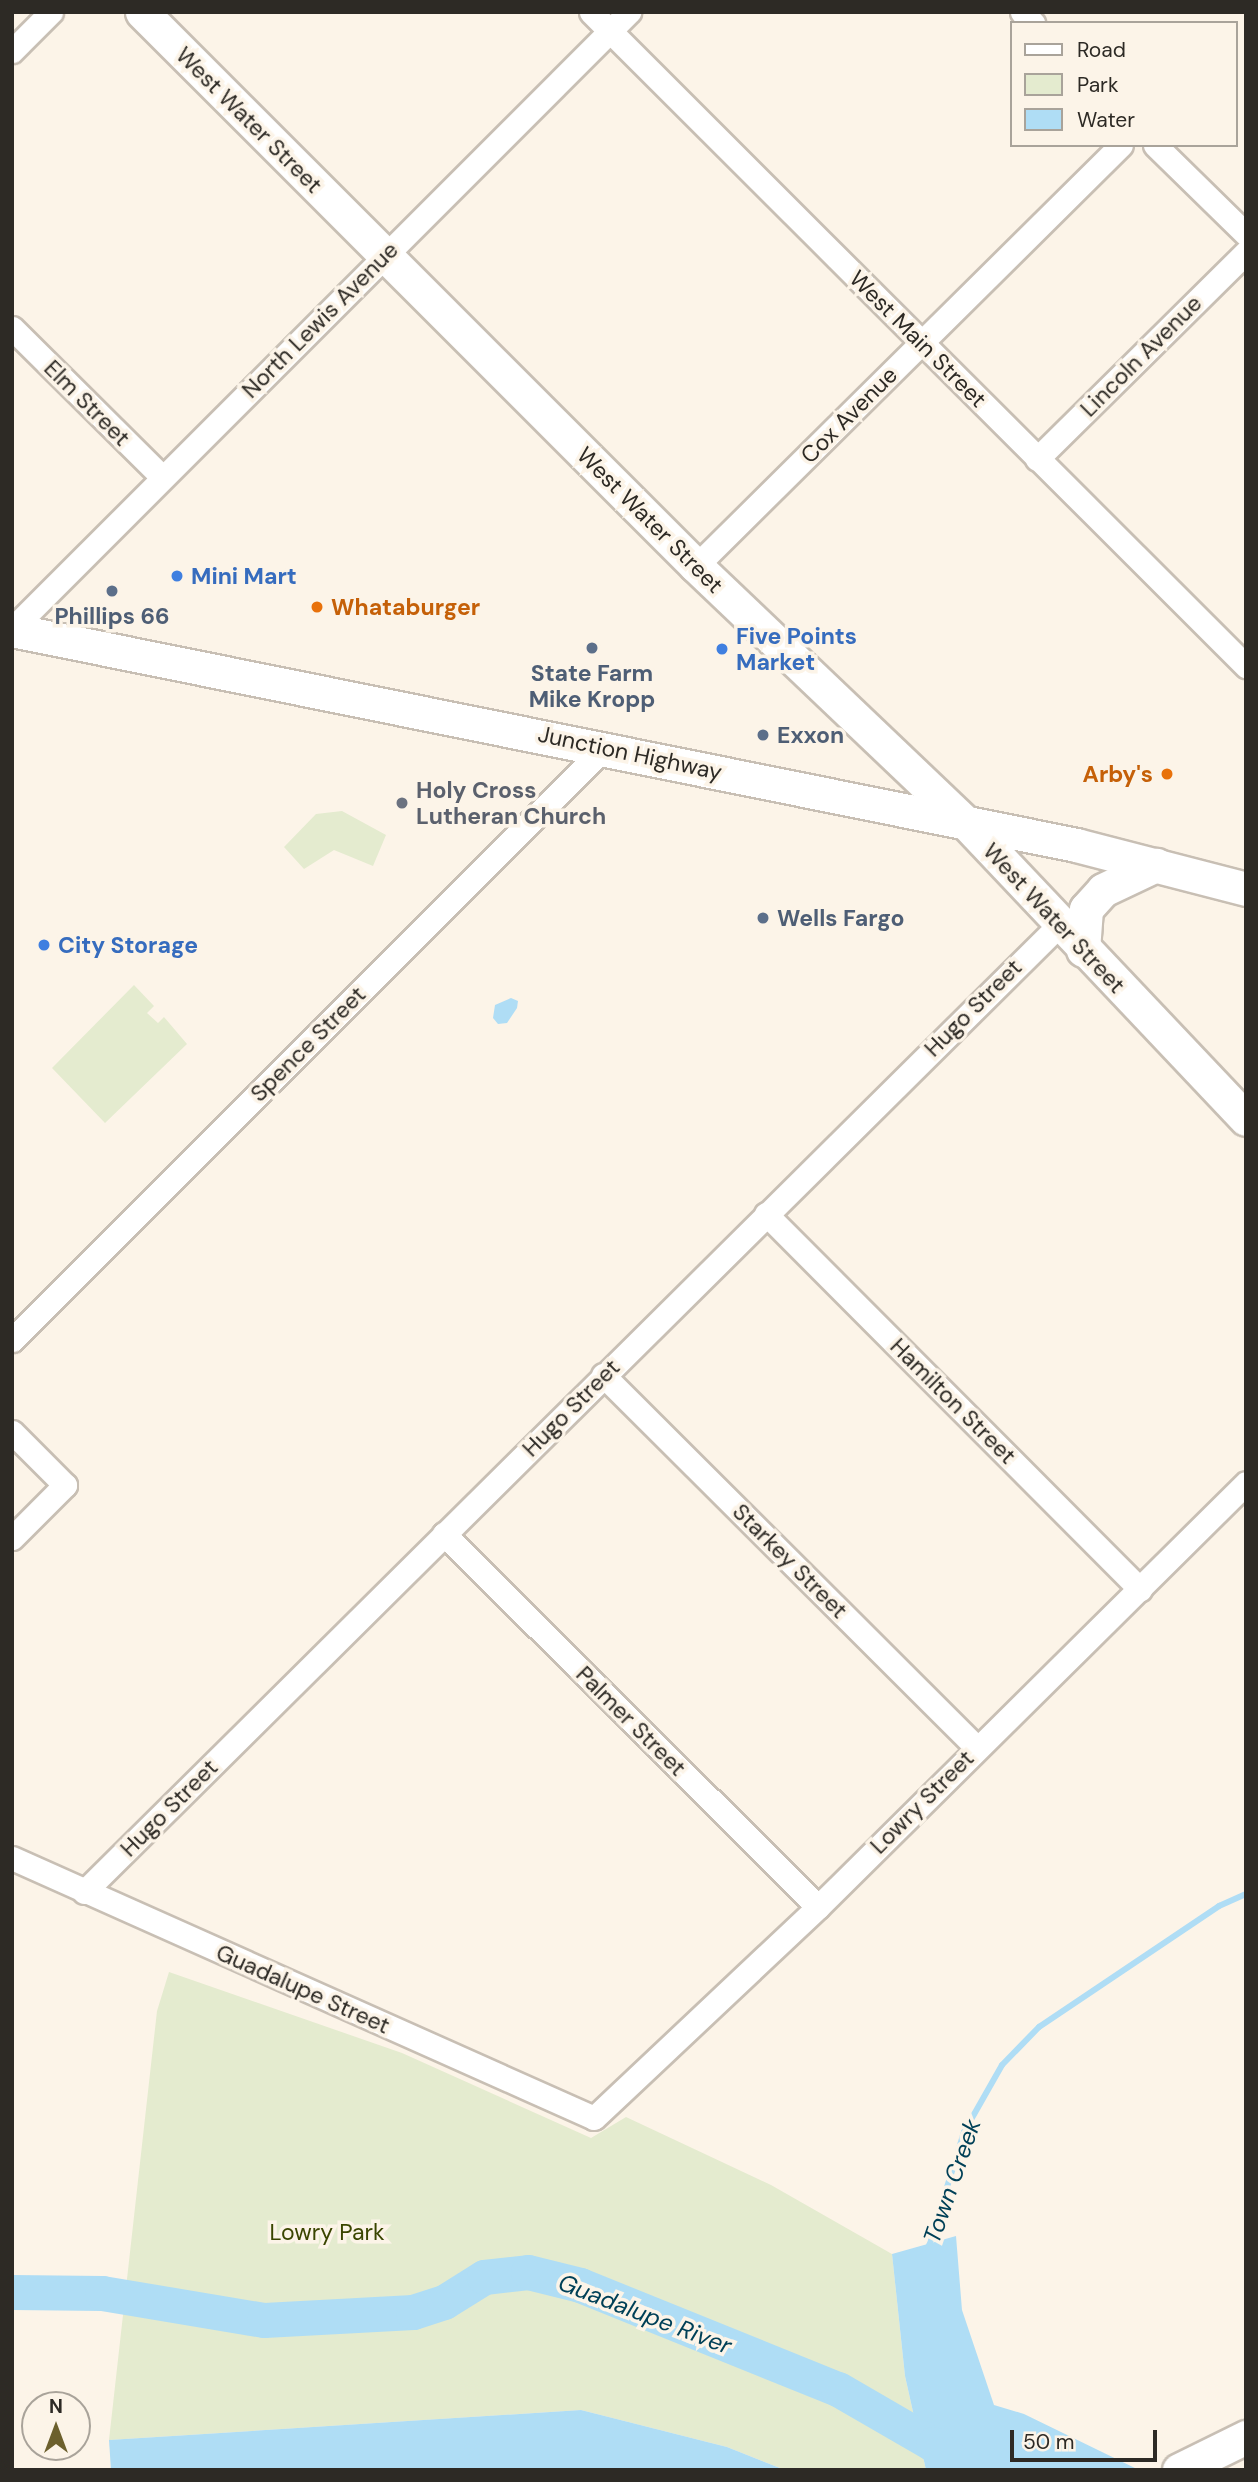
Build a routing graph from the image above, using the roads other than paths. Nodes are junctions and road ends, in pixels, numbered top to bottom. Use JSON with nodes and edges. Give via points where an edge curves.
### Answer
{"nodes":[{"id":1,"x":51,"y":12,"type":"edge"},
{"id":2,"x":142,"y":12,"type":"edge"},
{"id":3,"x":591,"y":12,"type":"edge"},
{"id":4,"x":629,"y":12,"type":"edge"},
{"id":5,"x":610,"y":31,"type":"junction"},
{"id":6,"x":12,"y":51,"type":"edge"},
{"id":7,"x":1119,"y":147,"type":"edge"},
{"id":8,"x":1157,"y":147,"type":"edge"},
{"id":9,"x":1246,"y":234,"type":"edge"},
{"id":10,"x":1246,"y":252,"type":"edge"},
{"id":11,"x":383,"y":257,"type":"junction"},
{"id":12,"x":12,"y":328,"type":"edge"},
{"id":13,"x":922,"y":342,"type":"junction"},
{"id":14,"x":1037,"y":459,"type":"junction"},
{"id":15,"x":162,"y":477,"type":"junction"},
{"id":16,"x":696,"y":566,"type":"junction"},
{"id":17,"x":12,"y":630,"type":"edge"},
{"id":18,"x":1243,"y":657,"type":"edge"},
{"id":19,"x":604,"y":747,"type":"junction"},
{"id":20,"x":966,"y":823,"type":"junction"},
{"id":21,"x":1156,"y":864,"type":"junction"},
{"id":22,"x":1246,"y":889,"type":"edge"},
{"id":23,"x":1058,"y":926,"type":"junction"},
{"id":24,"x":1083,"y":950,"type":"junction"},
{"id":25,"x":1246,"y":1119,"type":"edge"},
{"id":26,"x":765,"y":1214,"type":"junction"},
{"id":27,"x":12,"y":1340,"type":"edge"},
{"id":28,"x":603,"y":1375,"type":"junction"},
{"id":29,"x":12,"y":1432,"type":"edge"},
{"id":30,"x":1246,"y":1483,"type":"edge"},
{"id":31,"x":444,"y":1535,"type":"junction"},
{"id":32,"x":12,"y":1538,"type":"edge"},
{"id":33,"x":1140,"y":1589,"type":"junction"},
{"id":34,"x":976,"y":1747,"type":"junction"},
{"id":35,"x":12,"y":1858,"type":"edge"},
{"id":36,"x":84,"y":1892,"type":"junction"},
{"id":37,"x":818,"y":1907,"type":"junction"},
{"id":38,"x":594,"y":2118,"type":"joint"},
{"id":39,"x":1246,"y":2437,"type":"edge"},
{"id":40,"x":1179,"y":2470,"type":"edge"}],
"edges":[{"from":1,"to":6,"type":"street"},
{"from":2,"to":11,"type":"street","name":"West Water Street"},
{"from":3,"to":5,"type":"street","name":"West Main Street"},
{"from":4,"to":5,"type":"street","name":"North Lewis Avenue"},
{"from":5,"to":11,"type":"street","name":"North Lewis Avenue"},
{"from":5,"to":13,"type":"street","name":"West Main Street"},
{"from":7,"to":13,"type":"street","name":"Cox Avenue"},
{"from":8,"to":9,"type":"street"},
{"from":10,"to":14,"type":"street","name":"Lincoln Avenue"},
{"from":11,"to":15,"type":"street","name":"North Lewis Avenue"},
{"from":11,"to":16,"type":"street","name":"West Water Street"},
{"from":12,"to":15,"type":"street","name":"Elm Street"},
{"from":13,"to":14,"type":"street","name":"West Main Street"},
{"from":13,"to":16,"type":"street","name":"Cox Avenue"},
{"from":14,"to":18,"type":"street","name":"West Main Street"},
{"from":15,"to":17,"type":"street","name":"North Lewis Avenue"},
{"from":16,"to":20,"type":"street","name":"West Water Street"},
{"from":17,"to":19,"type":"street","name":"Junction Highway"},
{"from":19,"to":20,"type":"street","name":"Junction Highway"},
{"from":19,"to":27,"type":"street","name":"Spence Street"},
{"from":20,"to":21,"type":"street","name":"Junction Highway"},
{"from":20,"to":23,"type":"street","name":"West Water Street"},
{"from":21,"to":22,"type":"street","name":"Junction Highway"},
{"from":21,"to":24,"type":"street","via":[[1103,890],[1086,909]]},
{"from":23,"to":24,"type":"street","name":"West Water Street"},
{"from":23,"to":26,"type":"street","name":"Hugo Street"},
{"from":24,"to":25,"type":"street","name":"West Water Street"},
{"from":26,"to":28,"type":"street","name":"Hugo Street"},
{"from":26,"to":33,"type":"street","name":"Hamilton Street"},
{"from":28,"to":31,"type":"street","name":"Hugo Street"},
{"from":28,"to":34,"type":"street","name":"Starkey Street"},
{"from":29,"to":32,"type":"street","via":[[65,1485]]},
{"from":30,"to":33,"type":"street","name":"Lowry Street"},
{"from":31,"to":36,"type":"street","name":"Hugo Street"},
{"from":31,"to":37,"type":"street","name":"Palmer Street"},
{"from":33,"to":34,"type":"street","name":"Lowry Street"},
{"from":34,"to":37,"type":"street","name":"Lowry Street"},
{"from":35,"to":36,"type":"street","name":"Guadalupe Street"},
{"from":36,"to":38,"type":"street","name":"Guadalupe Street"},
{"from":37,"to":38,"type":"street","name":"Lowry Street"},
{"from":39,"to":40,"type":"street"}]}
